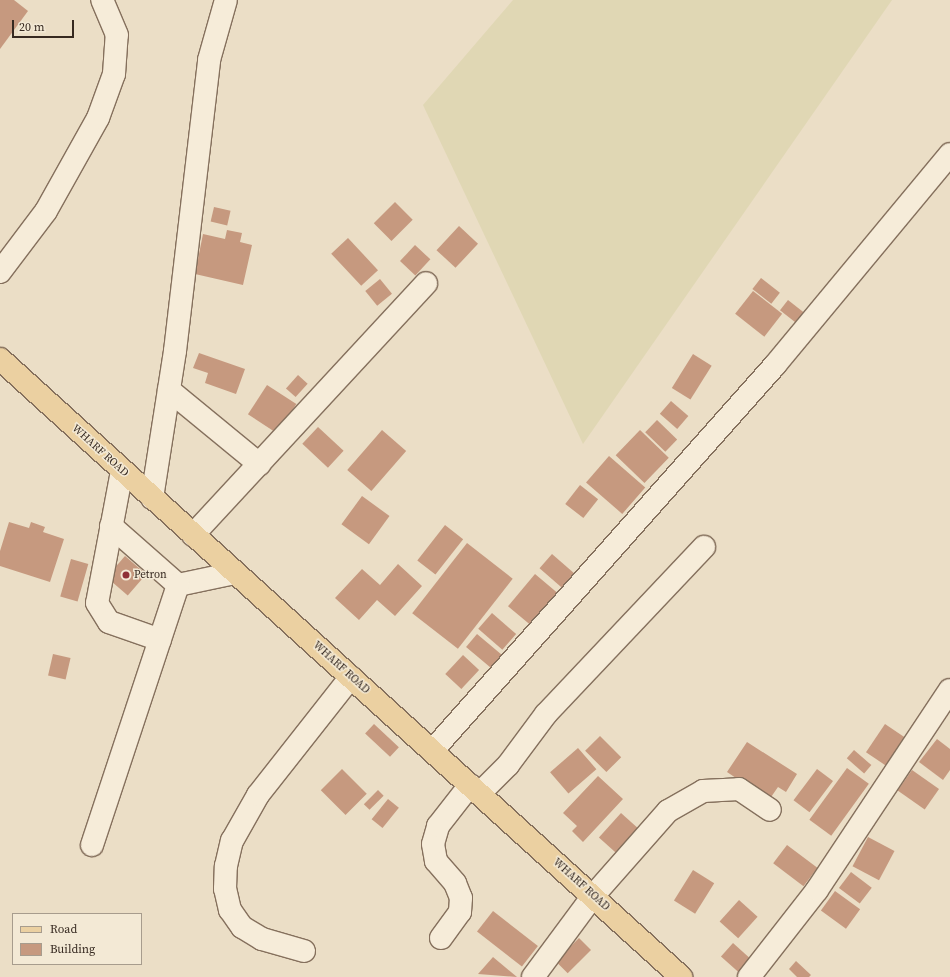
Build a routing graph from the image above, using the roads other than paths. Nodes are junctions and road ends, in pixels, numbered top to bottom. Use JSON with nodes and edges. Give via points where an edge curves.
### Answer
{"nodes":[{"id":1,"x":102,"y":0,"type":"edge"},
{"id":2,"x":226,"y":0,"type":"edge"},
{"id":3,"x":950,"y":154,"type":"edge"},
{"id":4,"x":0,"y":272,"type":"edge"},
{"id":5,"x":426,"y":283,"type":"dead end"},
{"id":6,"x":0,"y":359,"type":"edge"},
{"id":7,"x":169,"y":390,"type":"junction"},
{"id":8,"x":259,"y":464,"type":"junction"},
{"id":9,"x":122,"y":471,"type":"junction"},
{"id":10,"x":152,"y":498,"type":"junction"},
{"id":11,"x":111,"y":526,"type":"junction"},
{"id":12,"x":193,"y":535,"type":"junction"},
{"id":13,"x":704,"y":547,"type":"dead end"},
{"id":14,"x":235,"y":573,"type":"junction"},
{"id":15,"x":178,"y":585,"type":"junction"},
{"id":16,"x":160,"y":640,"type":"junction"},
{"id":17,"x":351,"y":677,"type":"junction"},
{"id":18,"x":950,"y":690,"type":"edge"},
{"id":19,"x":433,"y":750,"type":"junction"},
{"id":20,"x":475,"y":789,"type":"junction"},
{"id":21,"x":770,"y":810,"type":"dead end"},
{"id":22,"x":92,"y":845,"type":"dead end"},
{"id":23,"x":593,"y":896,"type":"junction"},
{"id":24,"x":441,"y":938,"type":"dead end"},
{"id":25,"x":304,"y":952,"type":"dead end"},
{"id":26,"x":532,"y":977,"type":"edge"},
{"id":27,"x":681,"y":977,"type":"edge"},
{"id":28,"x":749,"y":977,"type":"edge"}],
"edges":[{"from":1,"to":4,"type":"street","via":[[117,35],[114,74],[98,118],[46,211]]},
{"from":2,"to":7,"type":"street","via":[[206,75]]},
{"from":3,"to":19,"type":"street","via":[[775,365]]},
{"from":5,"to":8,"type":"street"},
{"from":6,"to":9,"type":"main road","name":"WHARF ROAD"},
{"from":7,"to":8,"type":"street"},
{"from":7,"to":10,"type":"street"},
{"from":8,"to":12,"type":"street"},
{"from":9,"to":10,"type":"main road","name":"WHARF ROAD"},
{"from":9,"to":11,"type":"street"},
{"from":10,"to":12,"type":"main road","name":"WHARF ROAD"},
{"from":11,"to":15,"type":"street"},
{"from":11,"to":16,"type":"street","via":[[98,586],[100,614],[121,629]]},
{"from":12,"to":14,"type":"main road","name":"WHARF ROAD"},
{"from":13,"to":20,"type":"street","via":[[546,714],[508,765]]},
{"from":14,"to":15,"type":"street"},
{"from":14,"to":17,"type":"main road","name":"WHARF ROAD"},
{"from":15,"to":16,"type":"street"},
{"from":16,"to":22,"type":"street"},
{"from":17,"to":19,"type":"main road","name":"WHARF ROAD"},
{"from":17,"to":25,"type":"street","via":[[258,796],[232,842],[226,866],[225,889],[230,910],[242,927],[262,939]]},
{"from":18,"to":28,"type":"street","via":[[817,890]]},
{"from":19,"to":20,"type":"main road","name":"WHARF ROAD"},
{"from":20,"to":23,"type":"main road","name":"WHARF ROAD"},
{"from":20,"to":24,"type":"street","via":[[438,826],[433,844],[436,861],[455,883],[461,898],[460,912]]},
{"from":21,"to":23,"type":"street","via":[[739,789],[703,791],[687,798],[668,811]]},
{"from":23,"to":26,"type":"street"},
{"from":23,"to":27,"type":"main road","name":"WHARF ROAD"}]}
